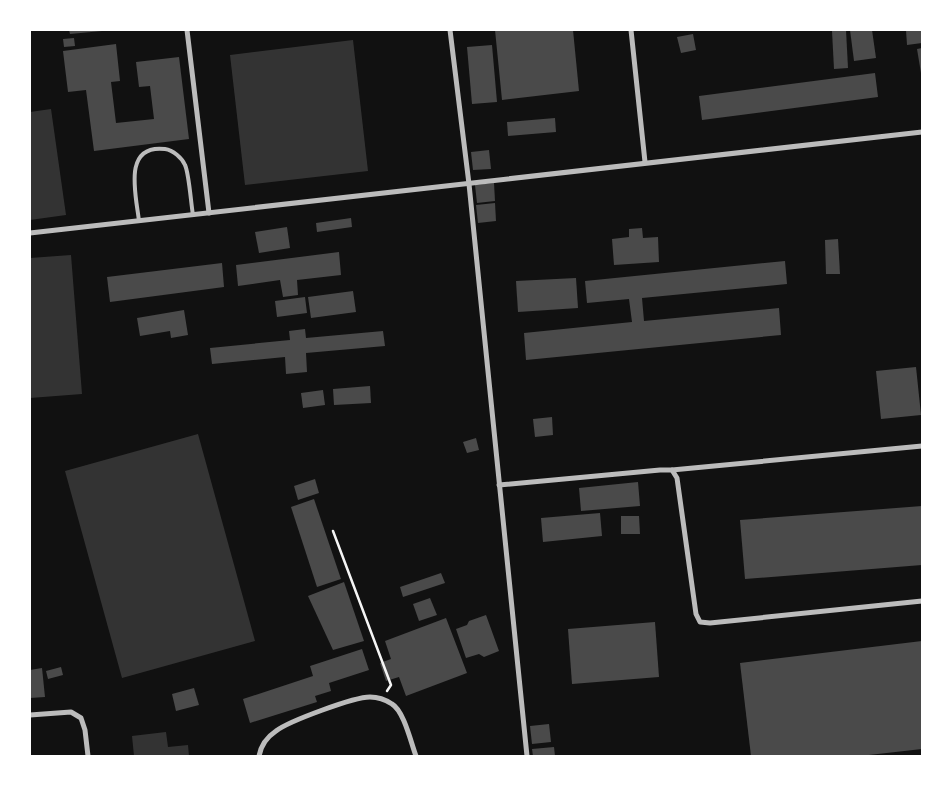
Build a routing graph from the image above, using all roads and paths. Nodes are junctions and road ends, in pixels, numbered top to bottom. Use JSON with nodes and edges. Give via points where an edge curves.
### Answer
{"nodes":[{"id":1,"x":187,"y":30,"type":"edge"},
{"id":2,"x":450,"y":30,"type":"edge"},
{"id":3,"x":631,"y":30,"type":"edge"},
{"id":4,"x":922,"y":132,"type":"edge"},
{"id":5,"x":645,"y":162,"type":"junction"},
{"id":6,"x":469,"y":184,"type":"junction"},
{"id":7,"x":209,"y":213,"type":"junction"},
{"id":8,"x":193,"y":215,"type":"junction"},
{"id":9,"x":139,"y":221,"type":"junction"},
{"id":10,"x":30,"y":233,"type":"edge"},
{"id":11,"x":922,"y":446,"type":"edge"},
{"id":12,"x":672,"y":470,"type":"junction"},
{"id":13,"x":499,"y":485,"type":"junction"},
{"id":14,"x":333,"y":531,"type":"dead end"},
{"id":15,"x":922,"y":601,"type":"edge"},
{"id":16,"x":382,"y":699,"type":"junction"},
{"id":17,"x":30,"y":715,"type":"edge"},
{"id":18,"x":88,"y":756,"type":"edge"},
{"id":19,"x":259,"y":756,"type":"edge"},
{"id":20,"x":416,"y":756,"type":"edge"},
{"id":21,"x":527,"y":756,"type":"edge"}],
"edges":[{"from":1,"to":7,"type":"street"},
{"from":2,"to":6,"type":"street"},
{"from":3,"to":5,"type":"street"},
{"from":4,"to":5,"type":"street"},
{"from":5,"to":6,"type":"street"},
{"from":6,"to":7,"type":"street"},
{"from":6,"to":13,"type":"street"},
{"from":7,"to":8,"type":"street"},
{"from":8,"to":9,"type":"street"},
{"from":8,"to":9,"type":"lane","via":[[186,166],[168,150],[154,149],[143,153],[134,174]]},
{"from":9,"to":10,"type":"street"},
{"from":11,"to":12,"type":"street"},
{"from":12,"to":13,"type":"street"},
{"from":12,"to":15,"type":"street","via":[[677,478],[696,614],[700,622]]},
{"from":13,"to":21,"type":"street"},
{"from":14,"to":16,"type":"path","via":[[391,686]]},
{"from":16,"to":19,"type":"street","via":[[370,697],[344,703],[277,730],[263,743]]},
{"from":16,"to":20,"type":"street","via":[[395,705]]},
{"from":17,"to":18,"type":"street","via":[[71,712],[81,718]]}]}
